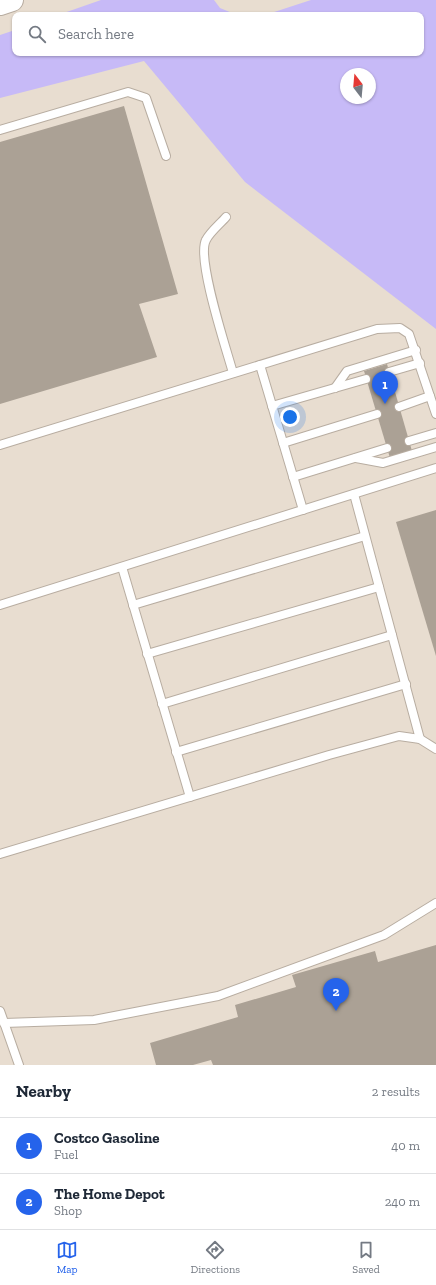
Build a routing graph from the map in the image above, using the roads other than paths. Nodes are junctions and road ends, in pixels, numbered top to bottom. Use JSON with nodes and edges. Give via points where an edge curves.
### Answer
{"nodes":[{"id":1,"x":12,"y":0,"type":"edge"},
{"id":2,"x":0,"y":4,"type":"edge"},
{"id":3,"x":0,"y":130,"type":"edge"},
{"id":4,"x":166,"y":156,"type":"dead end"},
{"id":5,"x":226,"y":217,"type":"dead end"},
{"id":6,"x":416,"y":350,"type":"junction"},
{"id":7,"x":420,"y":363,"type":"junction"},
{"id":8,"x":260,"y":365,"type":"junction"},
{"id":9,"x":389,"y":372,"type":"dead end"},
{"id":10,"x":233,"y":374,"type":"junction"},
{"id":11,"x":366,"y":379,"type":"dead end"},
{"id":12,"x":335,"y":388,"type":"junction"},
{"id":13,"x":430,"y":396,"type":"junction"},
{"id":14,"x":272,"y":406,"type":"junction"},
{"id":15,"x":399,"y":407,"type":"dead end"},
{"id":16,"x":377,"y":414,"type":"dead end"},
{"id":17,"x":436,"y":414,"type":"edge"},
{"id":18,"x":436,"y":433,"type":"edge"},
{"id":19,"x":409,"y":441,"type":"dead end"},
{"id":20,"x":282,"y":443,"type":"junction"},
{"id":21,"x":0,"y":446,"type":"edge"},
{"id":22,"x":436,"y":447,"type":"edge"},
{"id":23,"x":387,"y":448,"type":"dead end"},
{"id":24,"x":356,"y":458,"type":"junction"},
{"id":25,"x":436,"y":468,"type":"edge"},
{"id":26,"x":293,"y":477,"type":"junction"},
{"id":27,"x":354,"y":494,"type":"junction"},
{"id":28,"x":303,"y":510,"type":"junction"},
{"id":29,"x":365,"y":536,"type":"junction"},
{"id":30,"x":122,"y":567,"type":"junction"},
{"id":31,"x":379,"y":587,"type":"junction"},
{"id":32,"x":0,"y":604,"type":"edge"},
{"id":33,"x":133,"y":605,"type":"junction"},
{"id":34,"x":392,"y":635,"type":"junction"},
{"id":35,"x":147,"y":654,"type":"junction"},
{"id":36,"x":406,"y":684,"type":"junction"},
{"id":37,"x":162,"y":704,"type":"junction"},
{"id":38,"x":420,"y":739,"type":"junction"},
{"id":39,"x":436,"y":749,"type":"edge"},
{"id":40,"x":176,"y":752,"type":"junction"},
{"id":41,"x":190,"y":797,"type":"junction"},
{"id":42,"x":0,"y":854,"type":"edge"},
{"id":43,"x":436,"y":903,"type":"edge"},
{"id":44,"x":0,"y":1011,"type":"edge"},
{"id":45,"x":4,"y":1023,"type":"junction"},
{"id":46,"x":19,"y":1065,"type":"edge"}],
"edges":[{"from":1,"to":2,"type":"main road"},
{"from":3,"to":4,"type":"lane","via":[[128,92],[146,98]]},
{"from":5,"to":10,"type":"lane","via":[[205,240],[204,252],[210,291]]},
{"from":6,"to":7,"type":"lane"},
{"from":6,"to":8,"type":"lane","via":[[409,334],[400,328],[377,329]]},
{"from":6,"to":12,"type":"lane","via":[[347,371]]},
{"from":7,"to":9,"type":"lane"},
{"from":7,"to":13,"type":"lane"},
{"from":8,"to":10,"type":"lane"},
{"from":8,"to":14,"type":"lane"},
{"from":10,"to":21,"type":"lane"},
{"from":11,"to":12,"type":"lane"},
{"from":12,"to":14,"type":"lane"},
{"from":13,"to":15,"type":"lane"},
{"from":13,"to":17,"type":"lane"},
{"from":14,"to":20,"type":"lane"},
{"from":16,"to":20,"type":"lane"},
{"from":18,"to":19,"type":"lane"},
{"from":20,"to":26,"type":"lane"},
{"from":22,"to":24,"type":"lane","via":[[383,463]]},
{"from":23,"to":24,"type":"lane"},
{"from":24,"to":26,"type":"lane"},
{"from":25,"to":27,"type":"lane"},
{"from":26,"to":28,"type":"lane"},
{"from":27,"to":28,"type":"lane"},
{"from":27,"to":29,"type":"lane"},
{"from":28,"to":30,"type":"lane"},
{"from":29,"to":31,"type":"lane"},
{"from":29,"to":33,"type":"lane"},
{"from":30,"to":32,"type":"lane"},
{"from":30,"to":33,"type":"lane"},
{"from":31,"to":34,"type":"lane"},
{"from":31,"to":35,"type":"lane"},
{"from":33,"to":35,"type":"lane"},
{"from":34,"to":36,"type":"lane"},
{"from":34,"to":37,"type":"lane"},
{"from":35,"to":37,"type":"lane"},
{"from":36,"to":38,"type":"lane"},
{"from":36,"to":40,"type":"lane"},
{"from":37,"to":40,"type":"lane"},
{"from":38,"to":39,"type":"lane"},
{"from":38,"to":41,"type":"lane","via":[[399,736]]},
{"from":40,"to":41,"type":"lane"},
{"from":41,"to":42,"type":"lane"},
{"from":43,"to":45,"type":"lane","via":[[384,934],[218,996],[94,1020]]},
{"from":44,"to":45,"type":"lane"},
{"from":45,"to":46,"type":"lane"}]}
